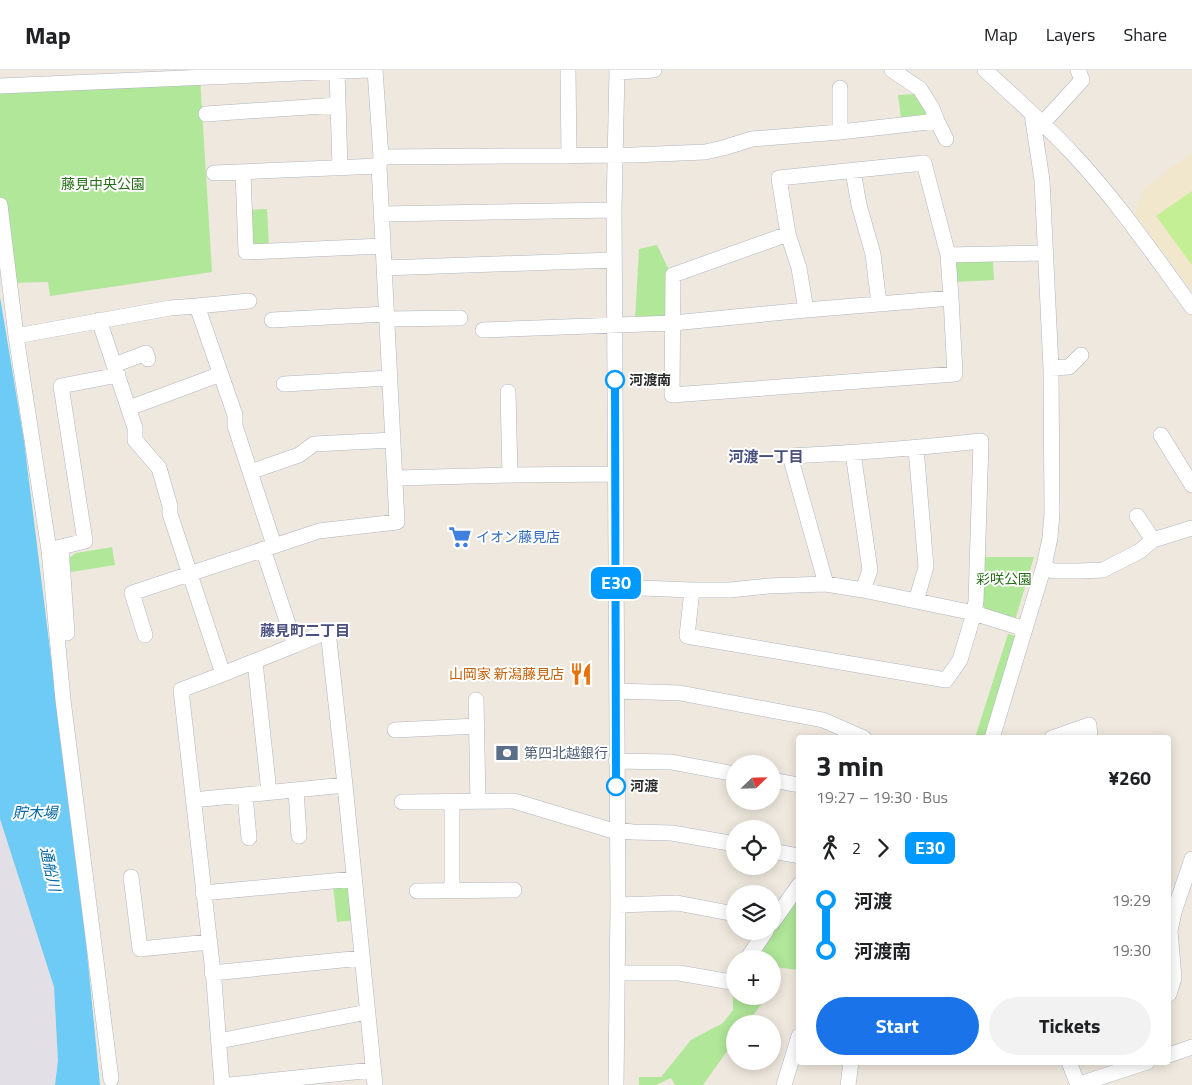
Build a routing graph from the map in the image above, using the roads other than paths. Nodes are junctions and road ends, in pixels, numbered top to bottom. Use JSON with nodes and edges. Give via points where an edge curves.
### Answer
{"nodes":[{"id":1,"x":368,"y":70,"type":"edge"},
{"id":2,"x":375,"y":70,"type":"edge"},
{"id":3,"x":568,"y":70,"type":"edge"},
{"id":4,"x":654,"y":70,"type":"edge"},
{"id":5,"x":892,"y":70,"type":"edge"},
{"id":6,"x":984,"y":70,"type":"edge"},
{"id":7,"x":1078,"y":70,"type":"edge"},
{"id":8,"x":337,"y":71,"type":"junction"},
{"id":9,"x":617,"y":71,"type":"edge"},
{"id":10,"x":0,"y":86,"type":"edge"},
{"id":11,"x":840,"y":88,"type":"dead end"},
{"id":12,"x":338,"y":105,"type":"junction"},
{"id":13,"x":206,"y":114,"type":"dead end"},
{"id":14,"x":1037,"y":119,"type":"junction"},
{"id":15,"x":937,"y":121,"type":"junction"},
{"id":16,"x":840,"y":132,"type":"junction"},
{"id":17,"x":946,"y":139,"type":"dead end"},
{"id":18,"x":616,"y":155,"type":"junction"},
{"id":19,"x":569,"y":156,"type":"junction"},
{"id":20,"x":380,"y":162,"type":"junction"},
{"id":21,"x":340,"y":168,"type":"junction"},
{"id":22,"x":853,"y":171,"type":"junction"},
{"id":23,"x":243,"y":172,"type":"junction"},
{"id":24,"x":214,"y":173,"type":"dead end"},
{"id":25,"x":0,"y":205,"type":"edge"},
{"id":26,"x":614,"y":210,"type":"junction"},
{"id":27,"x":381,"y":214,"type":"junction"},
{"id":28,"x":788,"y":234,"type":"junction"},
{"id":29,"x":383,"y":246,"type":"junction"},
{"id":30,"x":1046,"y":253,"type":"junction"},
{"id":31,"x":948,"y":255,"type":"junction"},
{"id":32,"x":614,"y":260,"type":"junction"},
{"id":33,"x":384,"y":268,"type":"junction"},
{"id":34,"x":952,"y":298,"type":"junction"},
{"id":35,"x":249,"y":301,"type":"dead end"},
{"id":36,"x":879,"y":304,"type":"junction"},
{"id":37,"x":198,"y":306,"type":"junction"},
{"id":38,"x":1192,"y":306,"type":"edge"},
{"id":39,"x":806,"y":310,"type":"junction"},
{"id":40,"x":387,"y":317,"type":"junction"},
{"id":41,"x":460,"y":318,"type":"dead end"},
{"id":42,"x":99,"y":320,"type":"junction"},
{"id":43,"x":272,"y":320,"type":"dead end"},
{"id":44,"x":673,"y":322,"type":"junction"},
{"id":45,"x":615,"y":324,"type":"junction"},
{"id":46,"x":483,"y":330,"type":"dead end"},
{"id":47,"x":16,"y":336,"type":"junction"},
{"id":48,"x":1081,"y":356,"type":"dead end"},
{"id":49,"x":148,"y":359,"type":"dead end"},
{"id":50,"x":1051,"y":368,"type":"junction"},
{"id":51,"x":116,"y":370,"type":"junction"},
{"id":52,"x":221,"y":374,"type":"junction"},
{"id":53,"x":390,"y":378,"type":"junction"},
{"id":54,"x":284,"y":384,"type":"dead end"},
{"id":55,"x":508,"y":392,"type":"dead end"},
{"id":56,"x":129,"y":408,"type":"junction"},
{"id":57,"x":1160,"y":435,"type":"dead end"},
{"id":58,"x":393,"y":440,"type":"junction"},
{"id":59,"x":916,"y":448,"type":"junction"},
{"id":60,"x":853,"y":453,"type":"junction"},
{"id":61,"x":250,"y":472,"type":"junction"},
{"id":62,"x":616,"y":474,"type":"junction"},
{"id":63,"x":510,"y":475,"type":"junction"},
{"id":64,"x":396,"y":478,"type":"junction"},
{"id":65,"x":1192,"y":485,"type":"edge"},
{"id":66,"x":1137,"y":516,"type":"dead end"},
{"id":67,"x":1192,"y":528,"type":"edge"},
{"id":68,"x":1153,"y":540,"type":"junction"},
{"id":69,"x":269,"y":547,"type":"junction"},
{"id":70,"x":55,"y":549,"type":"junction"},
{"id":71,"x":1044,"y":566,"type":"junction"},
{"id":72,"x":189,"y":574,"type":"junction"},
{"id":73,"x":826,"y":584,"type":"junction"},
{"id":74,"x":616,"y":587,"type":"junction"},
{"id":75,"x":692,"y":590,"type":"junction"},
{"id":76,"x":862,"y":590,"type":"junction"},
{"id":77,"x":916,"y":601,"type":"junction"},
{"id":78,"x":974,"y":613,"type":"junction"},
{"id":79,"x":1025,"y":629,"type":"junction"},
{"id":80,"x":145,"y":635,"type":"dead end"},
{"id":81,"x":295,"y":645,"type":"junction"},
{"id":82,"x":255,"y":662,"type":"junction"},
{"id":83,"x":223,"y":674,"type":"junction"},
{"id":84,"x":617,"y":691,"type":"junction"},
{"id":85,"x":476,"y":700,"type":"dead end"},
{"id":86,"x":477,"y":726,"type":"junction"},
{"id":87,"x":395,"y":730,"type":"dead end"},
{"id":88,"x":857,"y":735,"type":"edge"},
{"id":89,"x":993,"y":735,"type":"edge"},
{"id":90,"x":1061,"y":735,"type":"edge"},
{"id":91,"x":1090,"y":735,"type":"edge"},
{"id":92,"x":616,"y":761,"type":"junction"},
{"id":93,"x":726,"y":772,"type":"edge"},
{"id":94,"x":781,"y":782,"type":"edge"},
{"id":95,"x":796,"y":784,"type":"edge"},
{"id":96,"x":345,"y":785,"type":"junction"},
{"id":97,"x":296,"y":790,"type":"junction"},
{"id":98,"x":269,"y":792,"type":"junction"},
{"id":99,"x":244,"y":795,"type":"junction"},
{"id":100,"x":193,"y":800,"type":"junction"},
{"id":101,"x":402,"y":802,"type":"dead end"},
{"id":102,"x":452,"y":802,"type":"junction"},
{"id":103,"x":478,"y":802,"type":"junction"},
{"id":104,"x":617,"y":831,"type":"junction"},
{"id":105,"x":299,"y":836,"type":"dead end"},
{"id":106,"x":249,"y":838,"type":"dead end"},
{"id":107,"x":726,"y":842,"type":"edge"},
{"id":108,"x":781,"y":853,"type":"edge"},
{"id":109,"x":796,"y":855,"type":"edge"},
{"id":110,"x":1192,"y":859,"type":"edge"},
{"id":111,"x":131,"y":876,"type":"dead end"},
{"id":112,"x":354,"y":879,"type":"junction"},
{"id":113,"x":796,"y":889,"type":"edge"},
{"id":114,"x":514,"y":890,"type":"dead end"},
{"id":115,"x":417,"y":891,"type":"dead end"},
{"id":116,"x":452,"y":891,"type":"junction"},
{"id":117,"x":204,"y":893,"type":"junction"},
{"id":118,"x":618,"y":905,"type":"junction"},
{"id":119,"x":781,"y":910,"type":"edge"},
{"id":120,"x":726,"y":912,"type":"edge"},
{"id":121,"x":1171,"y":926,"type":"edge"},
{"id":122,"x":209,"y":942,"type":"junction"},
{"id":123,"x":1171,"y":956,"type":"edge"},
{"id":124,"x":362,"y":958,"type":"junction"},
{"id":125,"x":212,"y":973,"type":"junction"},
{"id":126,"x":617,"y":973,"type":"junction"},
{"id":127,"x":726,"y":981,"type":"edge"},
{"id":128,"x":1171,"y":988,"type":"edge"},
{"id":129,"x":367,"y":1012,"type":"junction"},
{"id":130,"x":218,"y":1041,"type":"junction"},
{"id":131,"x":796,"y":1046,"type":"edge"},
{"id":132,"x":1192,"y":1048,"type":"edge"},
{"id":133,"x":1171,"y":1054,"type":"edge"},
{"id":134,"x":851,"y":1065,"type":"edge"},
{"id":135,"x":1070,"y":1065,"type":"edge"},
{"id":136,"x":1129,"y":1065,"type":"edge"},
{"id":137,"x":374,"y":1077,"type":"edge"},
{"id":138,"x":110,"y":1079,"type":"dead end"},
{"id":139,"x":222,"y":1085,"type":"edge"},
{"id":140,"x":229,"y":1085,"type":"edge"},
{"id":141,"x":616,"y":1085,"type":"edge"},
{"id":142,"x":784,"y":1085,"type":"edge"},
{"id":143,"x":848,"y":1085,"type":"edge"},
{"id":144,"x":1078,"y":1085,"type":"edge"}],
"edges":[{"from":1,"to":8,"type":"street"},
{"from":2,"to":20,"type":"street"},
{"from":3,"to":19,"type":"street"},
{"from":4,"to":9,"type":"street"},
{"from":5,"to":15,"type":"street","via":[[920,88]]},
{"from":6,"to":14,"type":"street"},
{"from":7,"to":14,"type":"street","via":[[1082,80]]},
{"from":8,"to":10,"type":"street"},
{"from":8,"to":12,"type":"street"},
{"from":9,"to":18,"type":"street"},
{"from":11,"to":16,"type":"street"},
{"from":12,"to":13,"type":"street"},
{"from":12,"to":21,"type":"street"},
{"from":14,"to":30,"type":"street"},
{"from":14,"to":38,"type":"street","via":[[1112,199]]},
{"from":15,"to":16,"type":"street"},
{"from":15,"to":17,"type":"street"},
{"from":16,"to":18,"type":"street","via":[[752,139],[705,152]]},
{"from":18,"to":19,"type":"street"},
{"from":18,"to":26,"type":"street"},
{"from":19,"to":20,"type":"street"},
{"from":20,"to":21,"type":"street"},
{"from":20,"to":27,"type":"street"},
{"from":21,"to":23,"type":"street"},
{"from":22,"to":28,"type":"street","via":[[779,178]]},
{"from":22,"to":31,"type":"street","via":[[924,163]]},
{"from":22,"to":36,"type":"street","via":[[872,254]]},
{"from":23,"to":24,"type":"street"},
{"from":23,"to":29,"type":"street","via":[[246,252]]},
{"from":25,"to":47,"type":"street"},
{"from":26,"to":27,"type":"street"},
{"from":26,"to":32,"type":"street"},
{"from":27,"to":29,"type":"street"},
{"from":28,"to":39,"type":"street","via":[[799,268]]},
{"from":28,"to":44,"type":"street","via":[[673,275]]},
{"from":29,"to":33,"type":"street"},
{"from":30,"to":31,"type":"street"},
{"from":30,"to":50,"type":"street"},
{"from":31,"to":34,"type":"street"},
{"from":32,"to":33,"type":"street"},
{"from":32,"to":45,"type":"street"},
{"from":33,"to":40,"type":"street"},
{"from":34,"to":36,"type":"street"},
{"from":34,"to":44,"type":"street","via":[[955,374],[672,394]]},
{"from":35,"to":37,"type":"street"},
{"from":36,"to":39,"type":"street"},
{"from":37,"to":42,"type":"street"},
{"from":37,"to":52,"type":"street"},
{"from":39,"to":44,"type":"street"},
{"from":40,"to":41,"type":"street"},
{"from":40,"to":43,"type":"street"},
{"from":40,"to":53,"type":"street"},
{"from":42,"to":47,"type":"street"},
{"from":42,"to":51,"type":"street"},
{"from":44,"to":45,"type":"street"},
{"from":45,"to":46,"type":"street"},
{"from":45,"to":62,"type":"street"},
{"from":47,"to":70,"type":"street"},
{"from":48,"to":50,"type":"street","via":[[1069,367]]},
{"from":49,"to":51,"type":"street","via":[[146,353]]},
{"from":50,"to":71,"type":"street","via":[[1052,513]]},
{"from":51,"to":56,"type":"street"},
{"from":51,"to":70,"type":"street","via":[[61,386],[84,541]]},
{"from":52,"to":56,"type":"street"},
{"from":52,"to":61,"type":"street"},
{"from":53,"to":54,"type":"street"},
{"from":53,"to":58,"type":"street"},
{"from":55,"to":63,"type":"street"},
{"from":56,"to":72,"type":"street","via":[[135,440],[160,468]]},
{"from":57,"to":65,"type":"street"},
{"from":58,"to":61,"type":"street","via":[[314,444],[298,455]]},
{"from":58,"to":64,"type":"street"},
{"from":59,"to":60,"type":"street"},
{"from":59,"to":77,"type":"street","via":[[926,567]]},
{"from":59,"to":78,"type":"street","via":[[981,441]]},
{"from":60,"to":73,"type":"street","via":[[790,456]]},
{"from":60,"to":76,"type":"street","via":[[870,570]]},
{"from":61,"to":69,"type":"street"},
{"from":62,"to":63,"type":"street"},
{"from":62,"to":74,"type":"street"},
{"from":63,"to":64,"type":"street"},
{"from":64,"to":69,"type":"street","via":[[397,522],[319,531]]},
{"from":66,"to":68,"type":"street"},
{"from":67,"to":68,"type":"street"},
{"from":68,"to":71,"type":"street","via":[[1140,551],[1103,570],[1053,571]]},
{"from":69,"to":72,"type":"street"},
{"from":69,"to":81,"type":"street"},
{"from":70,"to":138,"type":"street","via":[[61,677]]},
{"from":71,"to":79,"type":"street"},
{"from":72,"to":80,"type":"street","via":[[132,593]]},
{"from":72,"to":83,"type":"street"},
{"from":73,"to":75,"type":"street"},
{"from":73,"to":76,"type":"street"},
{"from":74,"to":75,"type":"street"},
{"from":74,"to":84,"type":"street"},
{"from":75,"to":78,"type":"street","via":[[687,636],[946,680],[960,660]]},
{"from":76,"to":77,"type":"street"},
{"from":77,"to":78,"type":"street"},
{"from":78,"to":79,"type":"street"},
{"from":79,"to":89,"type":"street"},
{"from":81,"to":82,"type":"street"},
{"from":81,"to":96,"type":"street","via":[[328,630]]},
{"from":82,"to":83,"type":"street"},
{"from":82,"to":98,"type":"street"},
{"from":83,"to":100,"type":"street","via":[[181,690]]},
{"from":84,"to":88,"type":"street","via":[[680,693],[823,720]]},
{"from":84,"to":92,"type":"street"},
{"from":85,"to":86,"type":"street"},
{"from":86,"to":87,"type":"street"},
{"from":86,"to":103,"type":"street"},
{"from":90,"to":91,"type":"street","via":[[1089,725]]},
{"from":92,"to":93,"type":"street","via":[[671,762]]},
{"from":92,"to":104,"type":"street"},
{"from":94,"to":95,"type":"street"},
{"from":96,"to":97,"type":"street"},
{"from":96,"to":112,"type":"street"},
{"from":97,"to":98,"type":"street"},
{"from":97,"to":105,"type":"street"},
{"from":98,"to":99,"type":"street"},
{"from":99,"to":100,"type":"street"},
{"from":99,"to":106,"type":"street"},
{"from":100,"to":117,"type":"street"},
{"from":101,"to":102,"type":"street"},
{"from":102,"to":103,"type":"street"},
{"from":102,"to":116,"type":"street"},
{"from":103,"to":104,"type":"street","via":[[514,801]]},
{"from":104,"to":107,"type":"street","via":[[672,833]]},
{"from":104,"to":118,"type":"street"},
{"from":108,"to":109,"type":"street"},
{"from":110,"to":121,"type":"street"},
{"from":111,"to":122,"type":"street","via":[[140,948]]},
{"from":112,"to":117,"type":"street"},
{"from":112,"to":124,"type":"street"},
{"from":113,"to":119,"type":"street"},
{"from":114,"to":116,"type":"street"},
{"from":115,"to":116,"type":"street"},
{"from":117,"to":122,"type":"street"},
{"from":118,"to":120,"type":"street","via":[[677,903]]},
{"from":118,"to":126,"type":"street"},
{"from":122,"to":125,"type":"street"},
{"from":123,"to":128,"type":"street","via":[[1174,978]]},
{"from":124,"to":125,"type":"street"},
{"from":124,"to":129,"type":"street"},
{"from":125,"to":130,"type":"street"},
{"from":126,"to":127,"type":"street","via":[[679,973]]},
{"from":126,"to":141,"type":"street"},
{"from":129,"to":130,"type":"street"},
{"from":129,"to":137,"type":"street"},
{"from":130,"to":139,"type":"street"},
{"from":131,"to":142,"type":"street"},
{"from":132,"to":133,"type":"street"},
{"from":134,"to":143,"type":"street"},
{"from":135,"to":144,"type":"street"},
{"from":136,"to":144,"type":"street"},
{"from":137,"to":140,"type":"street"}]}
